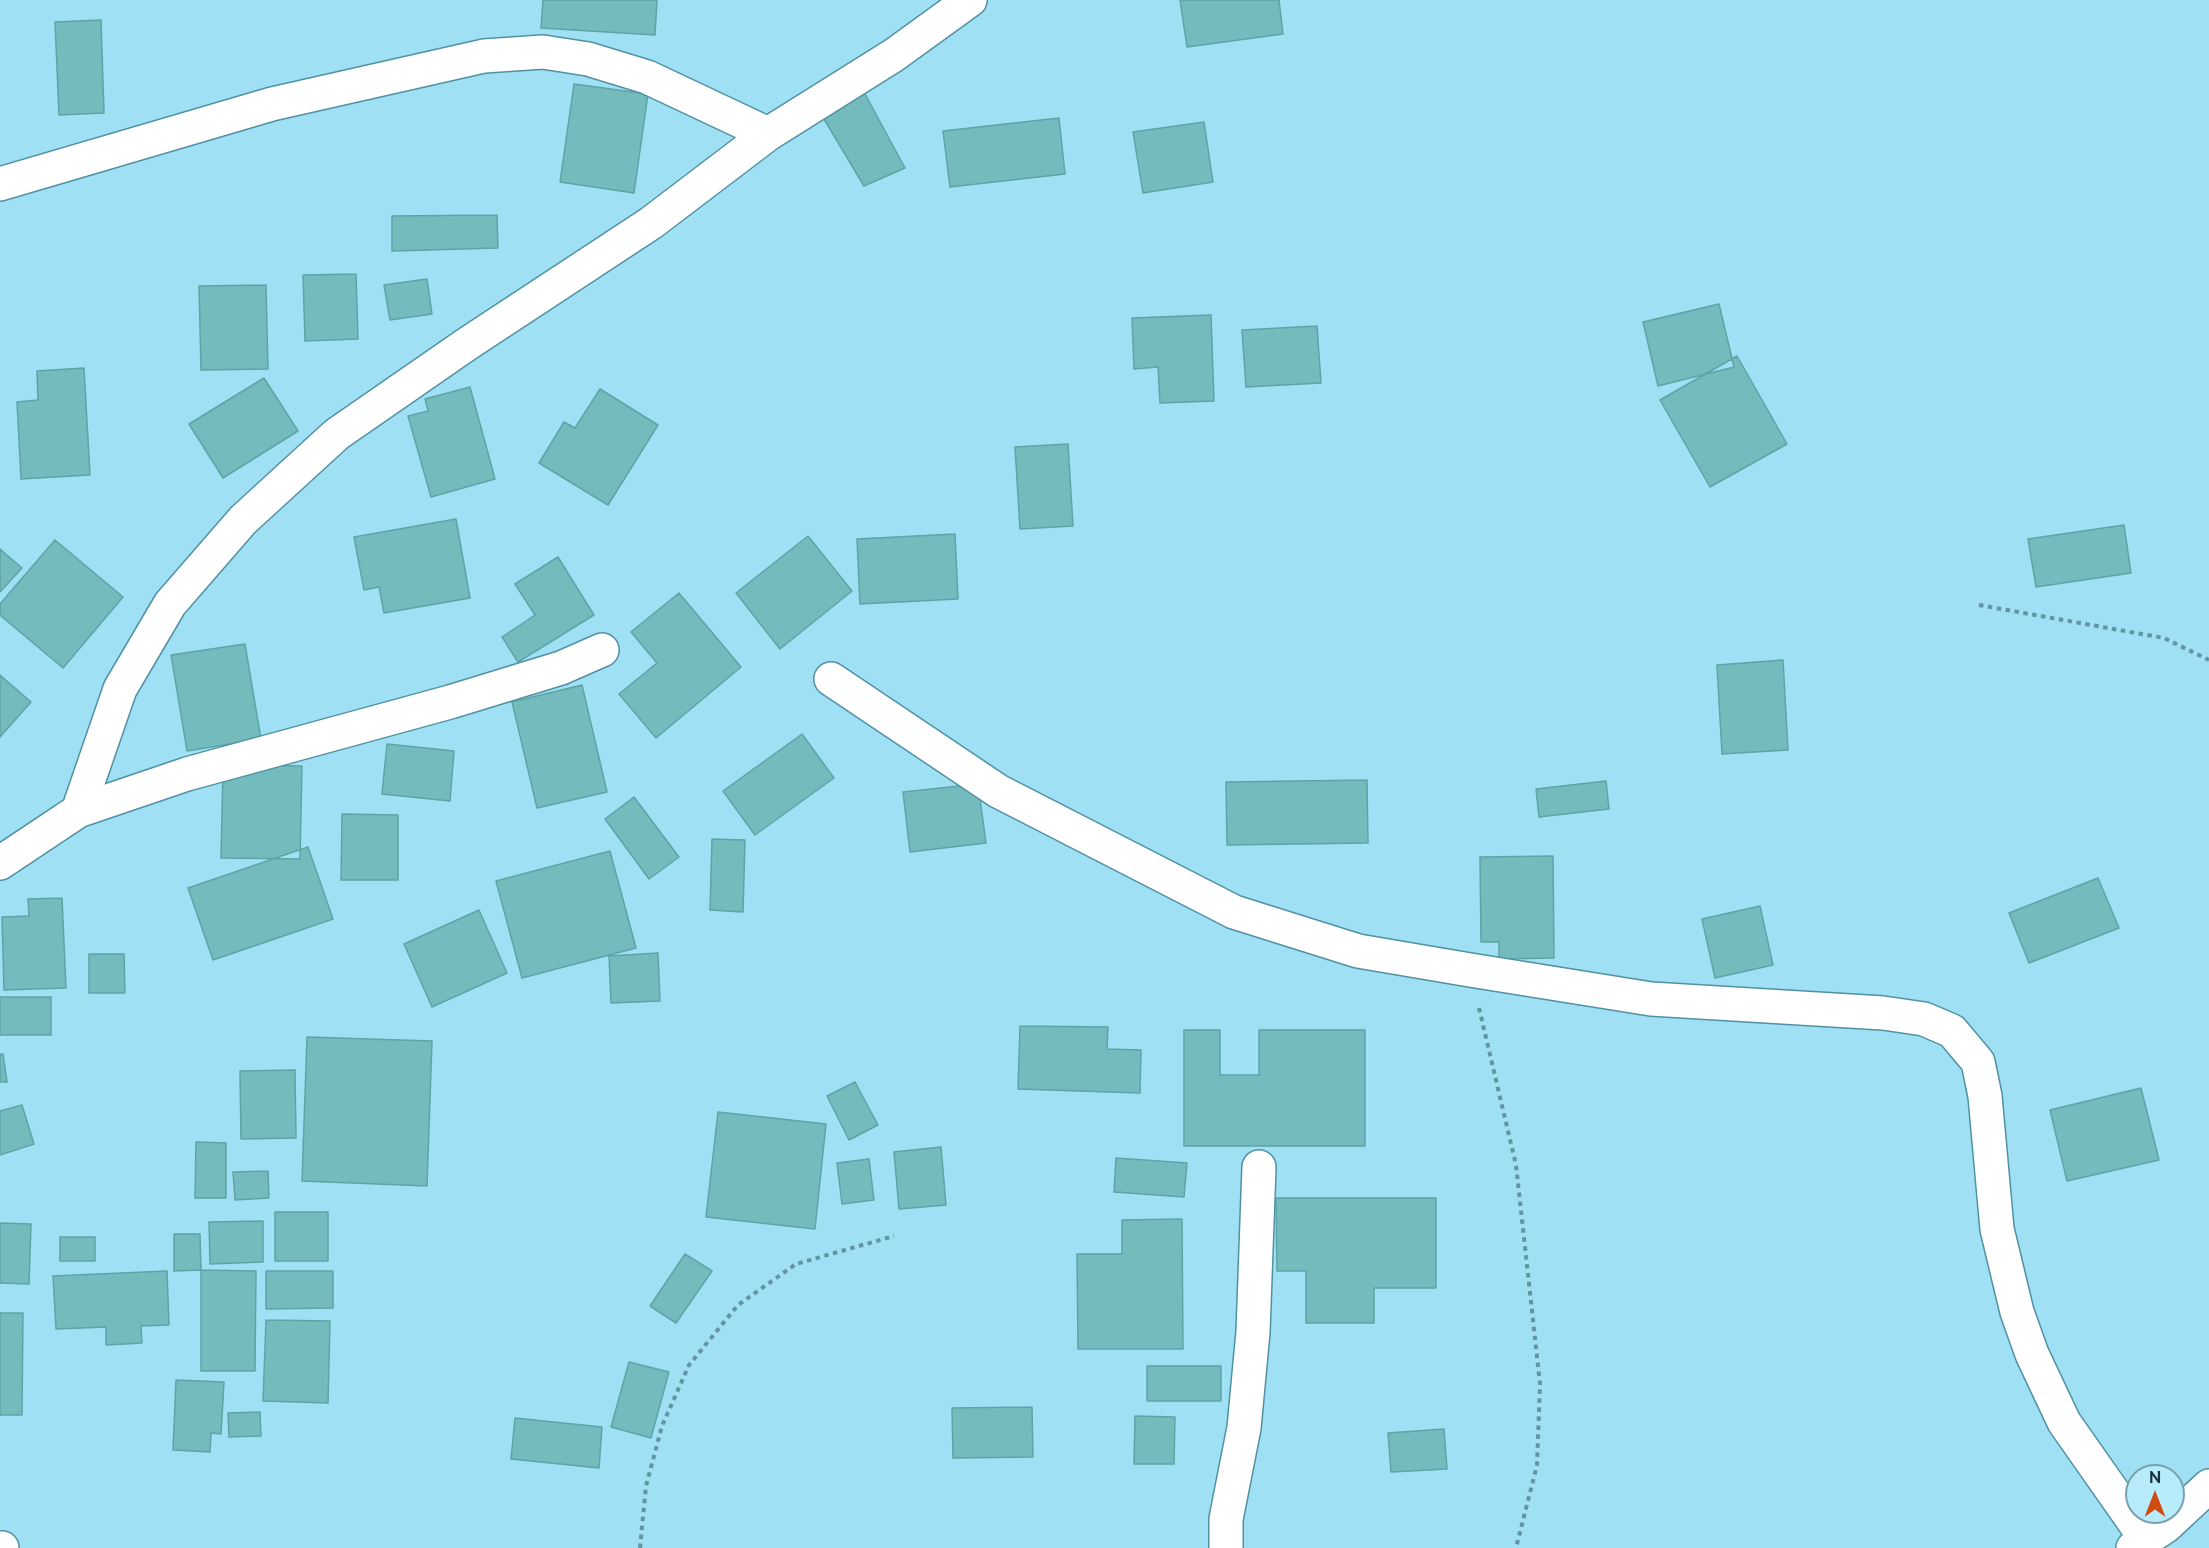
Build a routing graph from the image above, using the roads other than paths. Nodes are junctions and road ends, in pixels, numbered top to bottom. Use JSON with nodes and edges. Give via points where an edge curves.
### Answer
{"nodes":[{"id":1,"x":970,"y":0,"type":"edge"},
{"id":2,"x":768,"y":134,"type":"junction"},
{"id":3,"x":0,"y":184,"type":"edge"},
{"id":4,"x":602,"y":650,"type":"dead end"},
{"id":5,"x":831,"y":679,"type":"dead end"},
{"id":6,"x":78,"y":811,"type":"junction"},
{"id":7,"x":3,"y":857,"type":"edge"},
{"id":8,"x":1259,"y":1167,"type":"dead end"},
{"id":9,"x":2209,"y":1486,"type":"edge"},
{"id":10,"x":2157,"y":1540,"type":"edge"},
{"id":11,"x":1226,"y":1548,"type":"edge"}],
"edges":[{"from":1,"to":2,"type":"street"},
{"from":2,"to":3,"type":"street","via":[[647,77],[588,59],[543,52],[484,56],[272,104]]},
{"from":2,"to":6,"type":"street","via":[[651,223],[337,434],[243,520],[170,604],[120,690]]},
{"from":4,"to":6,"type":"street","via":[[561,668],[187,774]]},
{"from":5,"to":10,"type":"street","via":[[998,791],[1234,912],[1358,951],[1651,999],[1883,1013],[1924,1019],[1952,1031],[1978,1062],[1985,1096],[1997,1229],[2017,1312],[2032,1354],[2064,1422]]},
{"from":6,"to":7,"type":"street"},
{"from":8,"to":11,"type":"street","via":[[1253,1332]]},
{"from":9,"to":10,"type":"street"}]}
